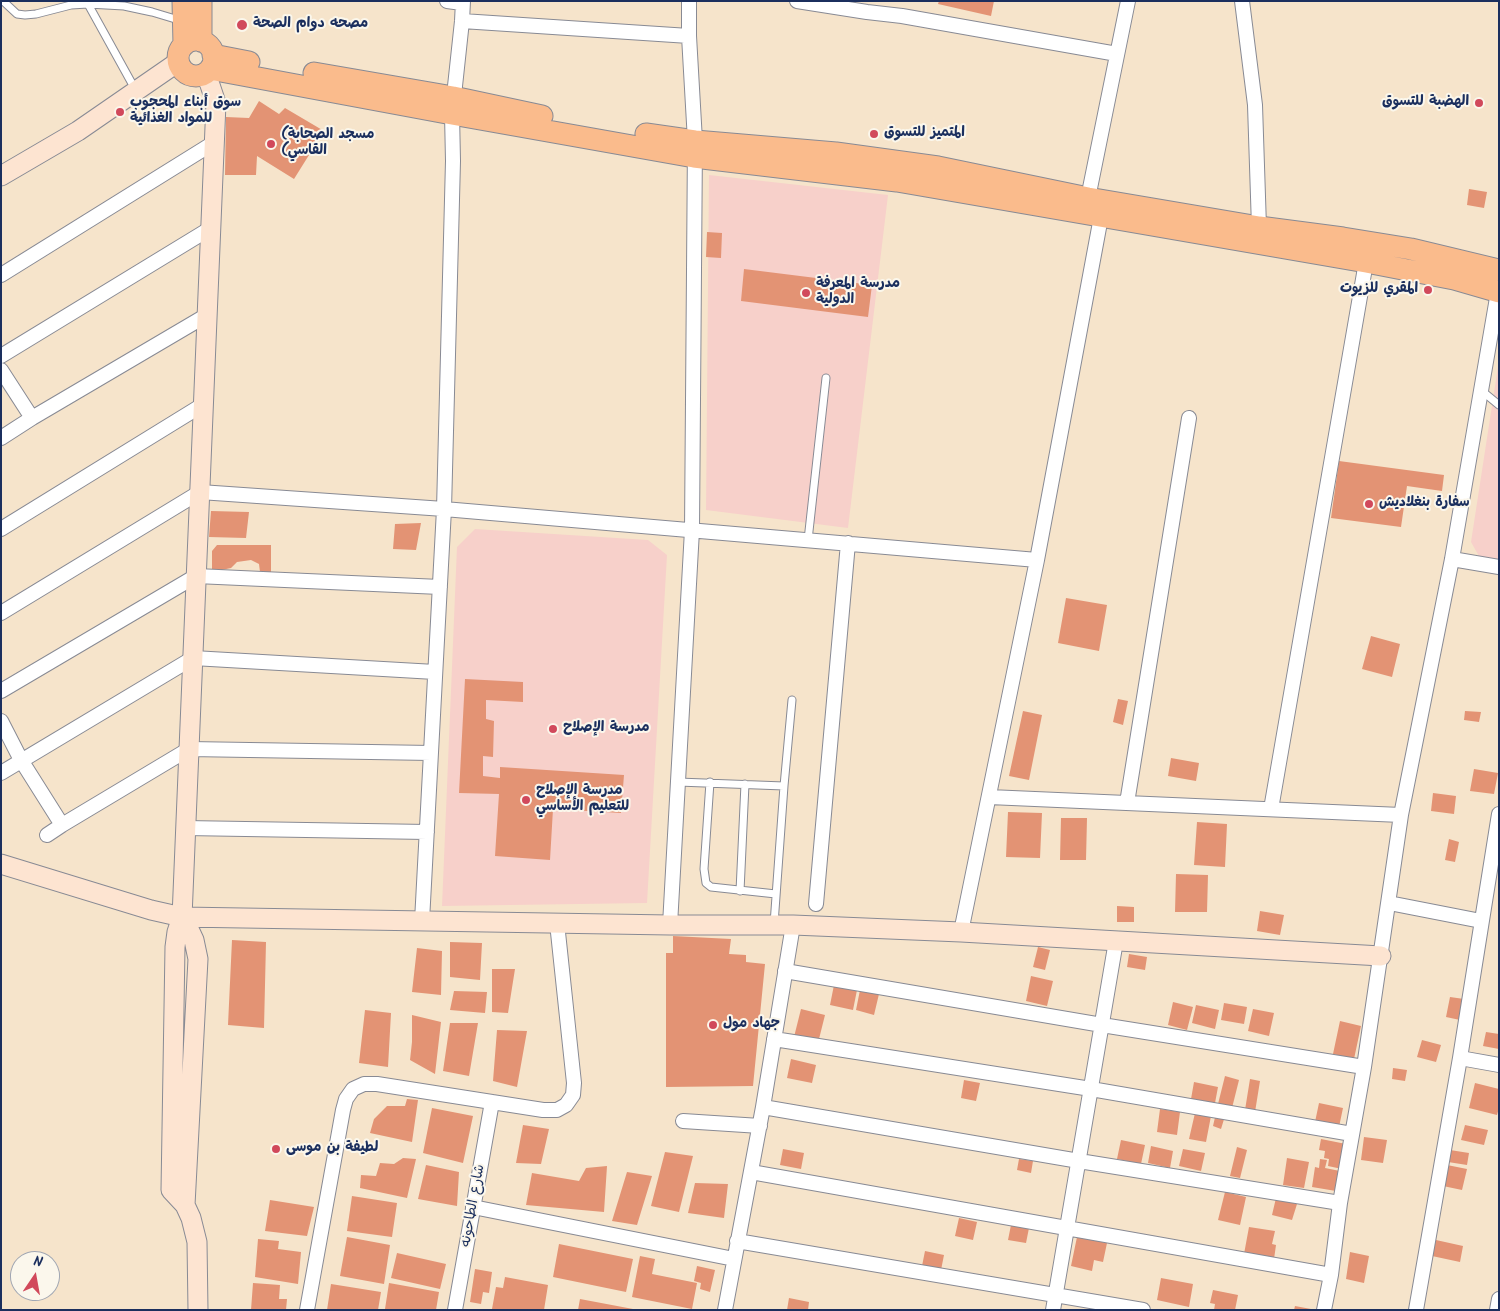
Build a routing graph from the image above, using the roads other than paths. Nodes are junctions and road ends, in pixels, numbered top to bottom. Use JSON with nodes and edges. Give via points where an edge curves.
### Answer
{"nodes":[{"id":1,"x":2,"y":1,"type":"edge"},
{"id":2,"x":201,"y":1,"type":"edge"},
{"id":3,"x":446,"y":1,"type":"edge"},
{"id":4,"x":688,"y":1,"type":"edge"},
{"id":5,"x":797,"y":1,"type":"edge"},
{"id":6,"x":1128,"y":1,"type":"edge"},
{"id":7,"x":1242,"y":1,"type":"edge"},
{"id":8,"x":462,"y":2,"type":"edge"},
{"id":9,"x":88,"y":4,"type":"junction"},
{"id":10,"x":183,"y":11,"type":"edge"},
{"id":11,"x":462,"y":21,"type":"junction"},
{"id":12,"x":689,"y":36,"type":"junction"},
{"id":13,"x":1117,"y":54,"type":"junction"},
{"id":14,"x":198,"y":58,"type":"junction"},
{"id":15,"x":136,"y":90,"type":"junction"},
{"id":16,"x":453,"y":106,"type":"junction"},
{"id":17,"x":215,"y":142,"type":"junction"},
{"id":18,"x":695,"y":149,"type":"junction"},
{"id":19,"x":1,"y":176,"type":"edge"},
{"id":20,"x":1088,"y":198,"type":"junction"},
{"id":21,"x":1101,"y":217,"type":"junction"},
{"id":22,"x":1259,"y":227,"type":"junction"},
{"id":23,"x":211,"y":228,"type":"junction"},
{"id":24,"x":1366,"y":262,"type":"junction"},
{"id":25,"x":1499,"y":270,"type":"edge"},
{"id":26,"x":1,"y":275,"type":"edge"},
{"id":27,"x":1499,"y":291,"type":"edge"},
{"id":28,"x":208,"y":315,"type":"junction"},
{"id":29,"x":1,"y":356,"type":"edge"},
{"id":30,"x":1,"y":370,"type":"edge"},
{"id":31,"x":826,"y":378,"type":"dead end"},
{"id":32,"x":1481,"y":390,"type":"junction"},
{"id":33,"x":204,"y":404,"type":"junction"},
{"id":34,"x":1499,"y":405,"type":"edge"},
{"id":35,"x":32,"y":418,"type":"junction"},
{"id":36,"x":1189,"y":418,"type":"dead end"},
{"id":37,"x":1,"y":438,"type":"edge"},
{"id":38,"x":200,"y":492,"type":"junction"},
{"id":39,"x":444,"y":509,"type":"junction"},
{"id":40,"x":1,"y":529,"type":"edge"},
{"id":41,"x":692,"y":530,"type":"junction"},
{"id":42,"x":808,"y":540,"type":"junction"},
{"id":43,"x":848,"y":543,"type":"junction"},
{"id":44,"x":1452,"y":559,"type":"junction"},
{"id":45,"x":1037,"y":560,"type":"junction"},
{"id":46,"x":1499,"y":567,"type":"edge"},
{"id":47,"x":196,"y":576,"type":"junction"},
{"id":48,"x":440,"y":587,"type":"junction"},
{"id":49,"x":1,"y":613,"type":"edge"},
{"id":50,"x":193,"y":658,"type":"junction"},
{"id":51,"x":435,"y":672,"type":"junction"},
{"id":52,"x":1,"y":691,"type":"edge"},
{"id":53,"x":792,"y":700,"type":"dead end"},
{"id":54,"x":1,"y":721,"type":"edge"},
{"id":55,"x":189,"y":749,"type":"junction"},
{"id":56,"x":431,"y":753,"type":"junction"},
{"id":57,"x":21,"y":760,"type":"junction"},
{"id":58,"x":1,"y":773,"type":"edge"},
{"id":59,"x":677,"y":782,"type":"junction"},
{"id":60,"x":710,"y":782,"type":"junction"},
{"id":61,"x":745,"y":784,"type":"junction"},
{"id":62,"x":784,"y":786,"type":"junction"},
{"id":63,"x":989,"y":797,"type":"junction"},
{"id":64,"x":1127,"y":803,"type":"junction"},
{"id":65,"x":1271,"y":809,"type":"junction"},
{"id":66,"x":1401,"y":814,"type":"junction"},
{"id":67,"x":1499,"y":814,"type":"edge"},
{"id":68,"x":62,"y":825,"type":"junction"},
{"id":69,"x":185,"y":828,"type":"junction"},
{"id":70,"x":427,"y":832,"type":"junction"},
{"id":71,"x":47,"y":835,"type":"dead end"},
{"id":72,"x":1,"y":864,"type":"edge"},
{"id":73,"x":740,"y":891,"type":"junction"},
{"id":74,"x":776,"y":894,"type":"junction"},
{"id":75,"x":1389,"y":903,"type":"junction"},
{"id":76,"x":816,"y":904,"type":"dead end"},
{"id":77,"x":182,"y":916,"type":"junction"},
{"id":78,"x":422,"y":921,"type":"junction"},
{"id":79,"x":1481,"y":921,"type":"junction"},
{"id":80,"x":557,"y":923,"type":"junction"},
{"id":81,"x":670,"y":925,"type":"junction"},
{"id":82,"x":774,"y":925,"type":"junction"},
{"id":83,"x":793,"y":925,"type":"junction"},
{"id":84,"x":961,"y":932,"type":"junction"},
{"id":85,"x":1116,"y":941,"type":"junction"},
{"id":86,"x":1381,"y":956,"type":"junction"},
{"id":87,"x":785,"y":970,"type":"junction"},
{"id":88,"x":1102,"y":1025,"type":"junction"},
{"id":89,"x":774,"y":1039,"type":"junction"},
{"id":90,"x":1460,"y":1058,"type":"junction"},
{"id":91,"x":1499,"y":1065,"type":"edge"},
{"id":92,"x":1364,"y":1067,"type":"junction"},
{"id":93,"x":1091,"y":1089,"type":"junction"},
{"id":94,"x":492,"y":1102,"type":"junction"},
{"id":95,"x":764,"y":1107,"type":"junction"},
{"id":96,"x":683,"y":1121,"type":"dead end"},
{"id":97,"x":760,"y":1126,"type":"junction"},
{"id":98,"x":1352,"y":1134,"type":"junction"},
{"id":99,"x":1079,"y":1161,"type":"junction"},
{"id":100,"x":751,"y":1172,"type":"junction"},
{"id":101,"x":1340,"y":1203,"type":"junction"},
{"id":102,"x":185,"y":1205,"type":"junction"},
{"id":103,"x":473,"y":1207,"type":"junction"},
{"id":104,"x":1068,"y":1227,"type":"junction"},
{"id":105,"x":737,"y":1240,"type":"junction"},
{"id":106,"x":734,"y":1259,"type":"junction"},
{"id":107,"x":1331,"y":1275,"type":"junction"},
{"id":108,"x":1056,"y":1295,"type":"junction"},
{"id":109,"x":1499,"y":1299,"type":"edge"},
{"id":110,"x":198,"y":1310,"type":"edge"},
{"id":111,"x":307,"y":1310,"type":"edge"},
{"id":112,"x":455,"y":1310,"type":"edge"},
{"id":113,"x":724,"y":1310,"type":"edge"},
{"id":114,"x":1053,"y":1310,"type":"edge"},
{"id":115,"x":1143,"y":1310,"type":"edge"},
{"id":116,"x":1324,"y":1310,"type":"edge"},
{"id":117,"x":1416,"y":1310,"type":"edge"},
{"id":118,"x":1497,"y":1310,"type":"edge"}],
"edges":[{"from":1,"to":9,"type":"lane","via":[[17,14],[25,15]]},
{"from":2,"to":14,"type":"main road"},
{"from":3,"to":8,"type":"street"},
{"from":4,"to":12,"type":"street"},
{"from":5,"to":13,"type":"street"},
{"from":6,"to":13,"type":"street"},
{"from":7,"to":22,"type":"street","via":[[1255,105]]},
{"from":8,"to":11,"type":"street"},
{"from":9,"to":10,"type":"lane","via":[[152,12]]},
{"from":9,"to":15,"type":"lane"},
{"from":10,"to":14,"type":"main road"},
{"from":11,"to":12,"type":"street"},
{"from":11,"to":16,"type":"street"},
{"from":12,"to":18,"type":"street"},
{"from":13,"to":20,"type":"street"},
{"from":14,"to":15,"type":"street"},
{"from":14,"to":16,"type":"main road"},
{"from":14,"to":17,"type":"street","via":[[216,103]]},
{"from":15,"to":19,"type":"street","via":[[78,131]]},
{"from":16,"to":18,"type":"main road"},
{"from":16,"to":39,"type":"street"},
{"from":17,"to":23,"type":"street"},
{"from":17,"to":26,"type":"street"},
{"from":18,"to":20,"type":"main road","via":[[836,153],[908,162]]},
{"from":18,"to":21,"type":"main road"},
{"from":18,"to":41,"type":"street"},
{"from":20,"to":22,"type":"main road"},
{"from":21,"to":24,"type":"main road"},
{"from":21,"to":45,"type":"street"},
{"from":22,"to":25,"type":"main road","via":[[1411,250]]},
{"from":23,"to":28,"type":"street"},
{"from":23,"to":29,"type":"street"},
{"from":24,"to":27,"type":"main road"},
{"from":24,"to":65,"type":"street"},
{"from":27,"to":32,"type":"street"},
{"from":28,"to":33,"type":"street"},
{"from":28,"to":35,"type":"street"},
{"from":30,"to":35,"type":"street"},
{"from":31,"to":42,"type":"lane"},
{"from":32,"to":34,"type":"lane"},
{"from":32,"to":44,"type":"street"},
{"from":33,"to":38,"type":"street"},
{"from":33,"to":40,"type":"street"},
{"from":35,"to":37,"type":"street"},
{"from":36,"to":64,"type":"street"},
{"from":38,"to":39,"type":"street"},
{"from":38,"to":47,"type":"street"},
{"from":38,"to":49,"type":"street"},
{"from":39,"to":41,"type":"street"},
{"from":39,"to":48,"type":"street"},
{"from":41,"to":42,"type":"street"},
{"from":41,"to":59,"type":"street"},
{"from":42,"to":43,"type":"street"},
{"from":43,"to":45,"type":"street"},
{"from":43,"to":76,"type":"street"},
{"from":44,"to":46,"type":"street"},
{"from":44,"to":66,"type":"street"},
{"from":45,"to":63,"type":"street"},
{"from":47,"to":48,"type":"street"},
{"from":47,"to":50,"type":"street"},
{"from":47,"to":52,"type":"street"},
{"from":48,"to":51,"type":"street"},
{"from":50,"to":51,"type":"street"},
{"from":50,"to":55,"type":"street"},
{"from":50,"to":57,"type":"street"},
{"from":51,"to":56,"type":"street"},
{"from":53,"to":62,"type":"lane"},
{"from":54,"to":57,"type":"street"},
{"from":55,"to":56,"type":"street"},
{"from":55,"to":68,"type":"street"},
{"from":55,"to":69,"type":"street"},
{"from":56,"to":70,"type":"street"},
{"from":57,"to":58,"type":"street"},
{"from":57,"to":68,"type":"street"},
{"from":59,"to":60,"type":"lane"},
{"from":59,"to":81,"type":"street"},
{"from":60,"to":61,"type":"lane"},
{"from":60,"to":73,"type":"lane","via":[[704,869],[706,882],[711,887]]},
{"from":61,"to":62,"type":"lane"},
{"from":61,"to":73,"type":"lane"},
{"from":62,"to":74,"type":"lane"},
{"from":63,"to":64,"type":"street"},
{"from":63,"to":84,"type":"street"},
{"from":64,"to":65,"type":"street"},
{"from":65,"to":66,"type":"street"},
{"from":66,"to":75,"type":"street"},
{"from":67,"to":79,"type":"street"},
{"from":68,"to":71,"type":"street"},
{"from":69,"to":70,"type":"street"},
{"from":69,"to":77,"type":"street"},
{"from":70,"to":78,"type":"street"},
{"from":72,"to":77,"type":"street","via":[[151,910]]},
{"from":73,"to":74,"type":"lane"},
{"from":74,"to":82,"type":"lane"},
{"from":75,"to":79,"type":"street"},
{"from":75,"to":86,"type":"street"},
{"from":77,"to":78,"type":"street"},
{"from":77,"to":102,"type":"street","via":[[194,940],[198,959]]},
{"from":77,"to":102,"type":"street","via":[[175,947],[171,1190]]},
{"from":78,"to":80,"type":"street"},
{"from":79,"to":90,"type":"street"},
{"from":80,"to":81,"type":"street"},
{"from":80,"to":94,"type":"street","via":[[573,1095],[566,1105],[557,1110]]},
{"from":81,"to":82,"type":"street"},
{"from":82,"to":83,"type":"street"},
{"from":83,"to":84,"type":"street"},
{"from":83,"to":87,"type":"street"},
{"from":84,"to":85,"type":"street"},
{"from":85,"to":86,"type":"street"},
{"from":85,"to":88,"type":"street"},
{"from":86,"to":92,"type":"street"},
{"from":87,"to":88,"type":"street"},
{"from":87,"to":89,"type":"street"},
{"from":88,"to":92,"type":"street"},
{"from":88,"to":93,"type":"street"},
{"from":89,"to":93,"type":"street"},
{"from":89,"to":95,"type":"street"},
{"from":90,"to":91,"type":"street"},
{"from":90,"to":117,"type":"street"},
{"from":92,"to":98,"type":"street"},
{"from":93,"to":98,"type":"street"},
{"from":93,"to":99,"type":"street"},
{"from":94,"to":103,"type":"street","name":"شارع الطاحونه"},
{"from":94,"to":111,"type":"street","via":[[377,1084],[364,1084],[353,1089],[343,1110]]},
{"from":95,"to":97,"type":"street"},
{"from":95,"to":99,"type":"street"},
{"from":96,"to":97,"type":"street"},
{"from":97,"to":100,"type":"street"},
{"from":98,"to":101,"type":"street"},
{"from":99,"to":101,"type":"street"},
{"from":99,"to":104,"type":"street"},
{"from":100,"to":104,"type":"street"},
{"from":100,"to":105,"type":"street"},
{"from":101,"to":107,"type":"street"},
{"from":102,"to":110,"type":"street","via":[[197,1242]]},
{"from":103,"to":106,"type":"street"},
{"from":103,"to":112,"type":"street","name":"شارع الطاحونه"},
{"from":104,"to":107,"type":"street"},
{"from":104,"to":108,"type":"street"},
{"from":105,"to":106,"type":"street"},
{"from":105,"to":108,"type":"street"},
{"from":106,"to":113,"type":"street"},
{"from":107,"to":116,"type":"street"},
{"from":108,"to":114,"type":"street"},
{"from":108,"to":115,"type":"street"},
{"from":109,"to":118,"type":"street"}]}
